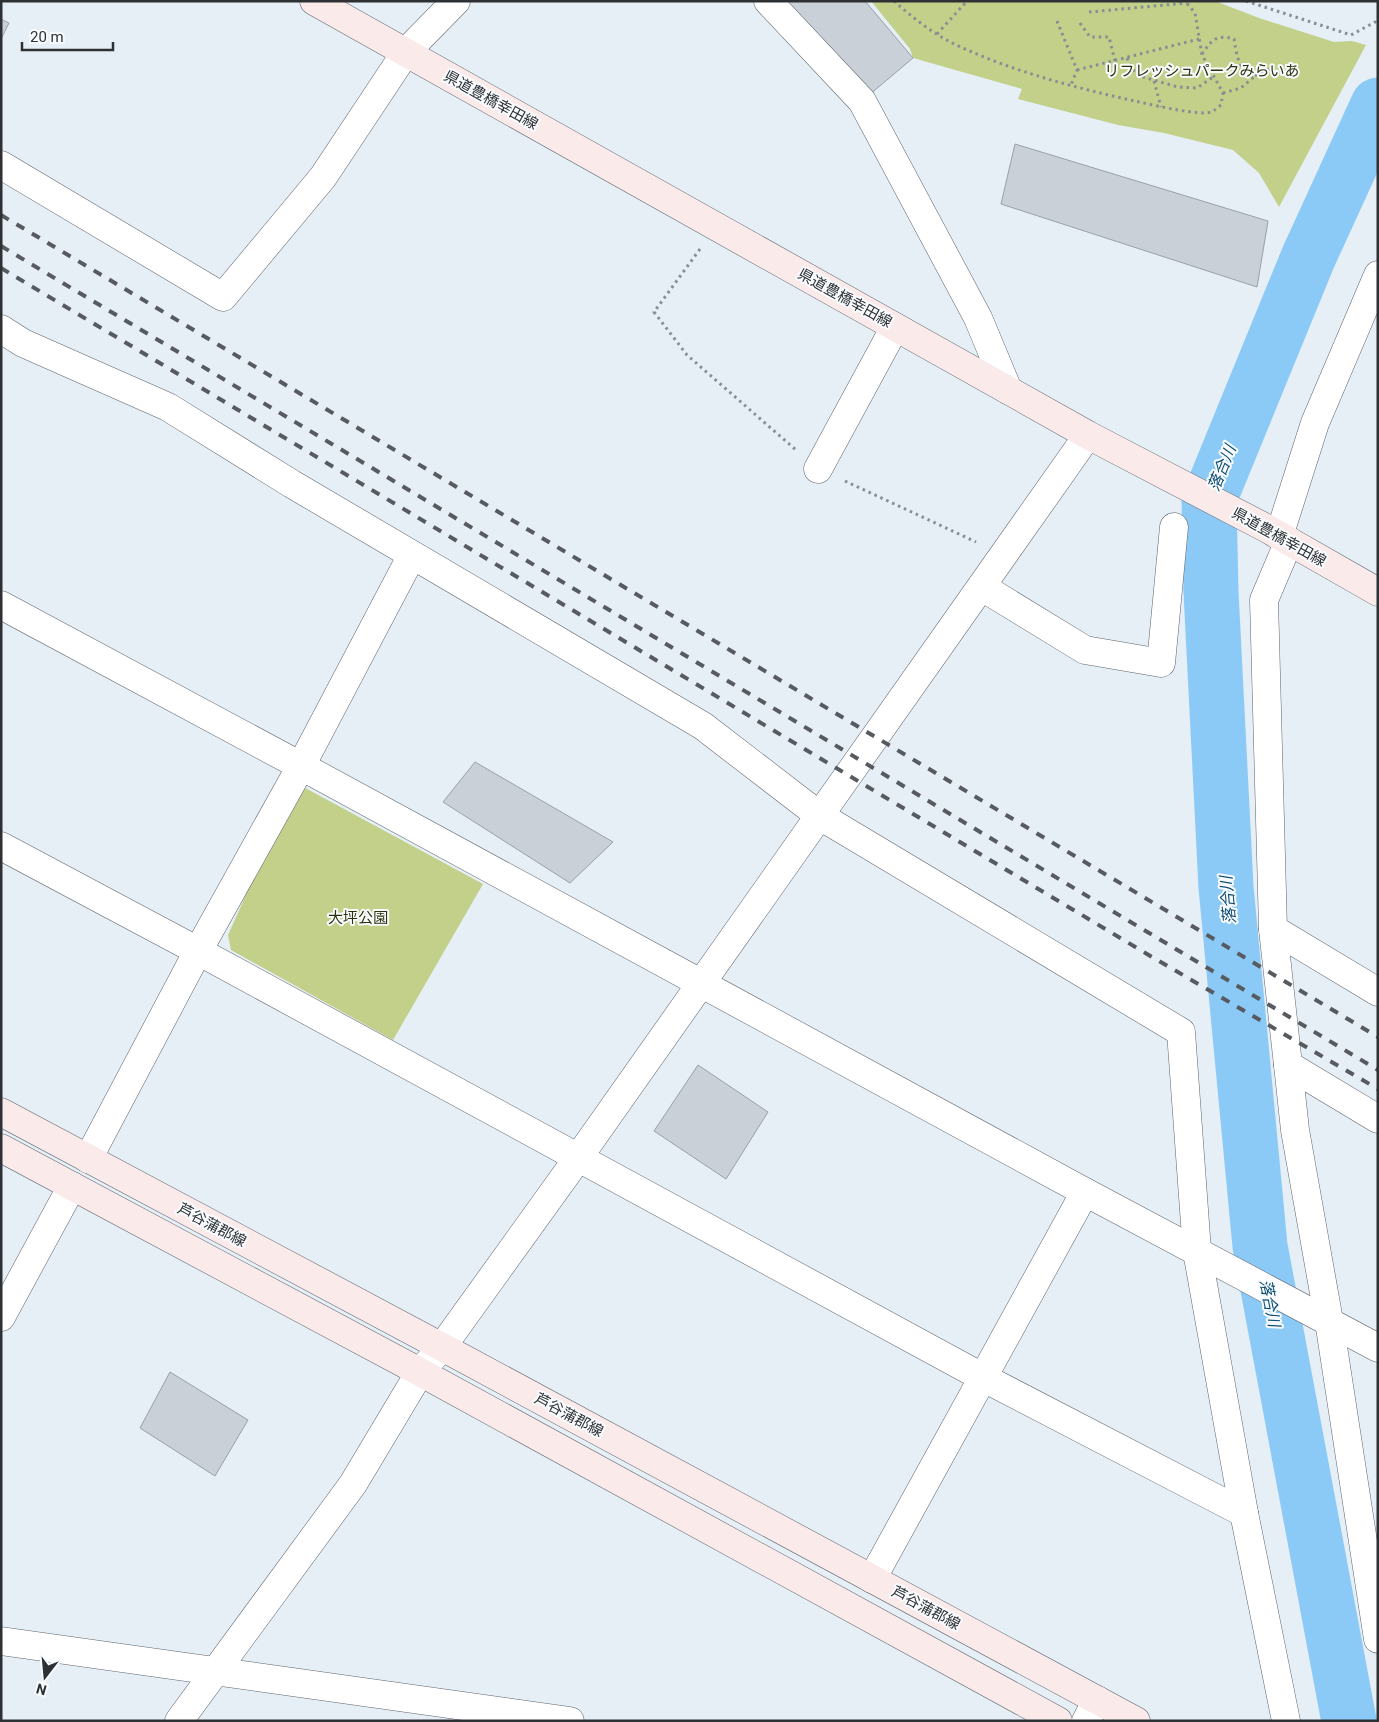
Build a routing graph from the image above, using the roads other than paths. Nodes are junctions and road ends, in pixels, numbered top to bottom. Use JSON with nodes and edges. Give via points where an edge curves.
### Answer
{"nodes":[{"id":1,"x":314,"y":1,"type":"edge"},
{"id":2,"x":456,"y":1,"type":"edge"},
{"id":3,"x":768,"y":1,"type":"edge"},
{"id":4,"x":406,"y":52,"type":"junction"},
{"id":5,"x":1,"y":165,"type":"edge"},
{"id":6,"x":1378,"y":275,"type":"edge"},
{"id":7,"x":895,"y":327,"type":"junction"},
{"id":8,"x":1,"y":329,"type":"edge"},
{"id":9,"x":1008,"y":390,"type":"junction"},
{"id":10,"x":1088,"y":435,"type":"junction"},
{"id":11,"x":818,"y":468,"type":"road end"},
{"id":12,"x":1174,"y":527,"type":"dead end"},
{"id":13,"x":1278,"y":535,"type":"junction"},
{"id":14,"x":412,"y":555,"type":"junction"},
{"id":15,"x":982,"y":587,"type":"junction"},
{"id":16,"x":1378,"y":592,"type":"edge"},
{"id":17,"x":1,"y":605,"type":"edge"},
{"id":18,"x":301,"y":766,"type":"junction"},
{"id":19,"x":820,"y":816,"type":"junction"},
{"id":20,"x":1,"y":846,"type":"edge"},
{"id":21,"x":1272,"y":929,"type":"junction"},
{"id":22,"x":198,"y":951,"type":"junction"},
{"id":23,"x":701,"y":984,"type":"junction"},
{"id":24,"x":1378,"y":992,"type":"edge"},
{"id":25,"x":1288,"y":1065,"type":"junction"},
{"id":26,"x":1,"y":1112,"type":"edge"},
{"id":27,"x":1378,"y":1119,"type":"edge"},
{"id":28,"x":1,"y":1148,"type":"edge"},
{"id":29,"x":578,"y":1158,"type":"junction"},
{"id":30,"x":88,"y":1159,"type":"junction"},
{"id":31,"x":72,"y":1186,"type":"junction"},
{"id":32,"x":1085,"y":1192,"type":"junction"},
{"id":33,"x":1197,"y":1252,"type":"junction"},
{"id":34,"x":1320,"y":1316,"type":"junction"},
{"id":35,"x":1,"y":1317,"type":"edge"},
{"id":36,"x":442,"y":1347,"type":"junction"},
{"id":37,"x":1378,"y":1348,"type":"edge"},
{"id":38,"x":420,"y":1372,"type":"junction"},
{"id":39,"x":982,"y":1377,"type":"junction"},
{"id":40,"x":1244,"y":1513,"type":"junction"},
{"id":41,"x":872,"y":1579,"type":"junction"},
{"id":42,"x":1374,"y":1586,"type":"edge"},
{"id":43,"x":1378,"y":1639,"type":"edge"},
{"id":44,"x":1,"y":1641,"type":"edge"},
{"id":45,"x":215,"y":1672,"type":"junction"},
{"id":46,"x":1092,"y":1710,"type":"edge"},
{"id":47,"x":179,"y":1721,"type":"edge"},
{"id":48,"x":570,"y":1721,"type":"edge"},
{"id":49,"x":1058,"y":1721,"type":"edge"},
{"id":50,"x":1136,"y":1721,"type":"edge"},
{"id":51,"x":1286,"y":1721,"type":"edge"}],
"edges":[{"from":1,"to":4,"type":"main road","name":"県道豊橋幸田線"},
{"from":2,"to":4,"type":"street"},
{"from":3,"to":9,"type":"street","via":[[862,102],[978,318]]},
{"from":4,"to":5,"type":"street","via":[[324,177],[223,297]]},
{"from":4,"to":7,"type":"main road","name":"県道豊橋幸田線"},
{"from":6,"to":13,"type":"street","via":[[1314,423]]},
{"from":7,"to":9,"type":"main road","name":"県道豊橋幸田線"},
{"from":7,"to":11,"type":"street"},
{"from":8,"to":14,"type":"street","via":[[23,343],[168,407]]},
{"from":9,"to":10,"type":"main road","name":"県道豊橋幸田線"},
{"from":10,"to":13,"type":"main road","name":"県道豊橋幸田線"},
{"from":10,"to":15,"type":"street"},
{"from":12,"to":15,"type":"street","via":[[1161,663],[1085,650]]},
{"from":13,"to":16,"type":"main road","name":"県道豊橋幸田線"},
{"from":13,"to":21,"type":"street","via":[[1264,600]]},
{"from":14,"to":18,"type":"street"},
{"from":14,"to":19,"type":"street","via":[[703,726]]},
{"from":15,"to":19,"type":"street"},
{"from":17,"to":18,"type":"street"},
{"from":18,"to":22,"type":"street"},
{"from":18,"to":23,"type":"street"},
{"from":19,"to":23,"type":"street"},
{"from":19,"to":33,"type":"street","via":[[1181,1032]]},
{"from":20,"to":22,"type":"street"},
{"from":21,"to":24,"type":"street"},
{"from":21,"to":25,"type":"street"},
{"from":22,"to":29,"type":"street"},
{"from":22,"to":30,"type":"street"},
{"from":23,"to":29,"type":"street"},
{"from":23,"to":32,"type":"street"},
{"from":25,"to":27,"type":"street"},
{"from":25,"to":34,"type":"street"},
{"from":26,"to":30,"type":"main road","name":"芦谷蒲郡線"},
{"from":28,"to":31,"type":"main road","name":"芦谷蒲郡線"},
{"from":29,"to":36,"type":"street"},
{"from":29,"to":39,"type":"street"},
{"from":30,"to":36,"type":"main road","name":"芦谷蒲郡線"},
{"from":31,"to":35,"type":"street"},
{"from":31,"to":38,"type":"main road","name":"芦谷蒲郡線"},
{"from":32,"to":33,"type":"street"},
{"from":32,"to":39,"type":"street"},
{"from":33,"to":34,"type":"street"},
{"from":33,"to":40,"type":"street"},
{"from":34,"to":37,"type":"street"},
{"from":34,"to":42,"type":"street"},
{"from":36,"to":38,"type":"street"},
{"from":36,"to":41,"type":"main road","name":"芦谷蒲郡線"},
{"from":38,"to":45,"type":"street","via":[[354,1484]]},
{"from":38,"to":49,"type":"main road","name":"芦谷蒲郡線"},
{"from":39,"to":40,"type":"street"},
{"from":39,"to":41,"type":"street"},
{"from":40,"to":51,"type":"street"},
{"from":41,"to":46,"type":"main road","name":"芦谷蒲郡線"},
{"from":42,"to":43,"type":"street"},
{"from":44,"to":45,"type":"street"},
{"from":45,"to":47,"type":"street"},
{"from":45,"to":48,"type":"street"},
{"from":46,"to":50,"type":"main road","name":"芦谷蒲郡線"}]}
